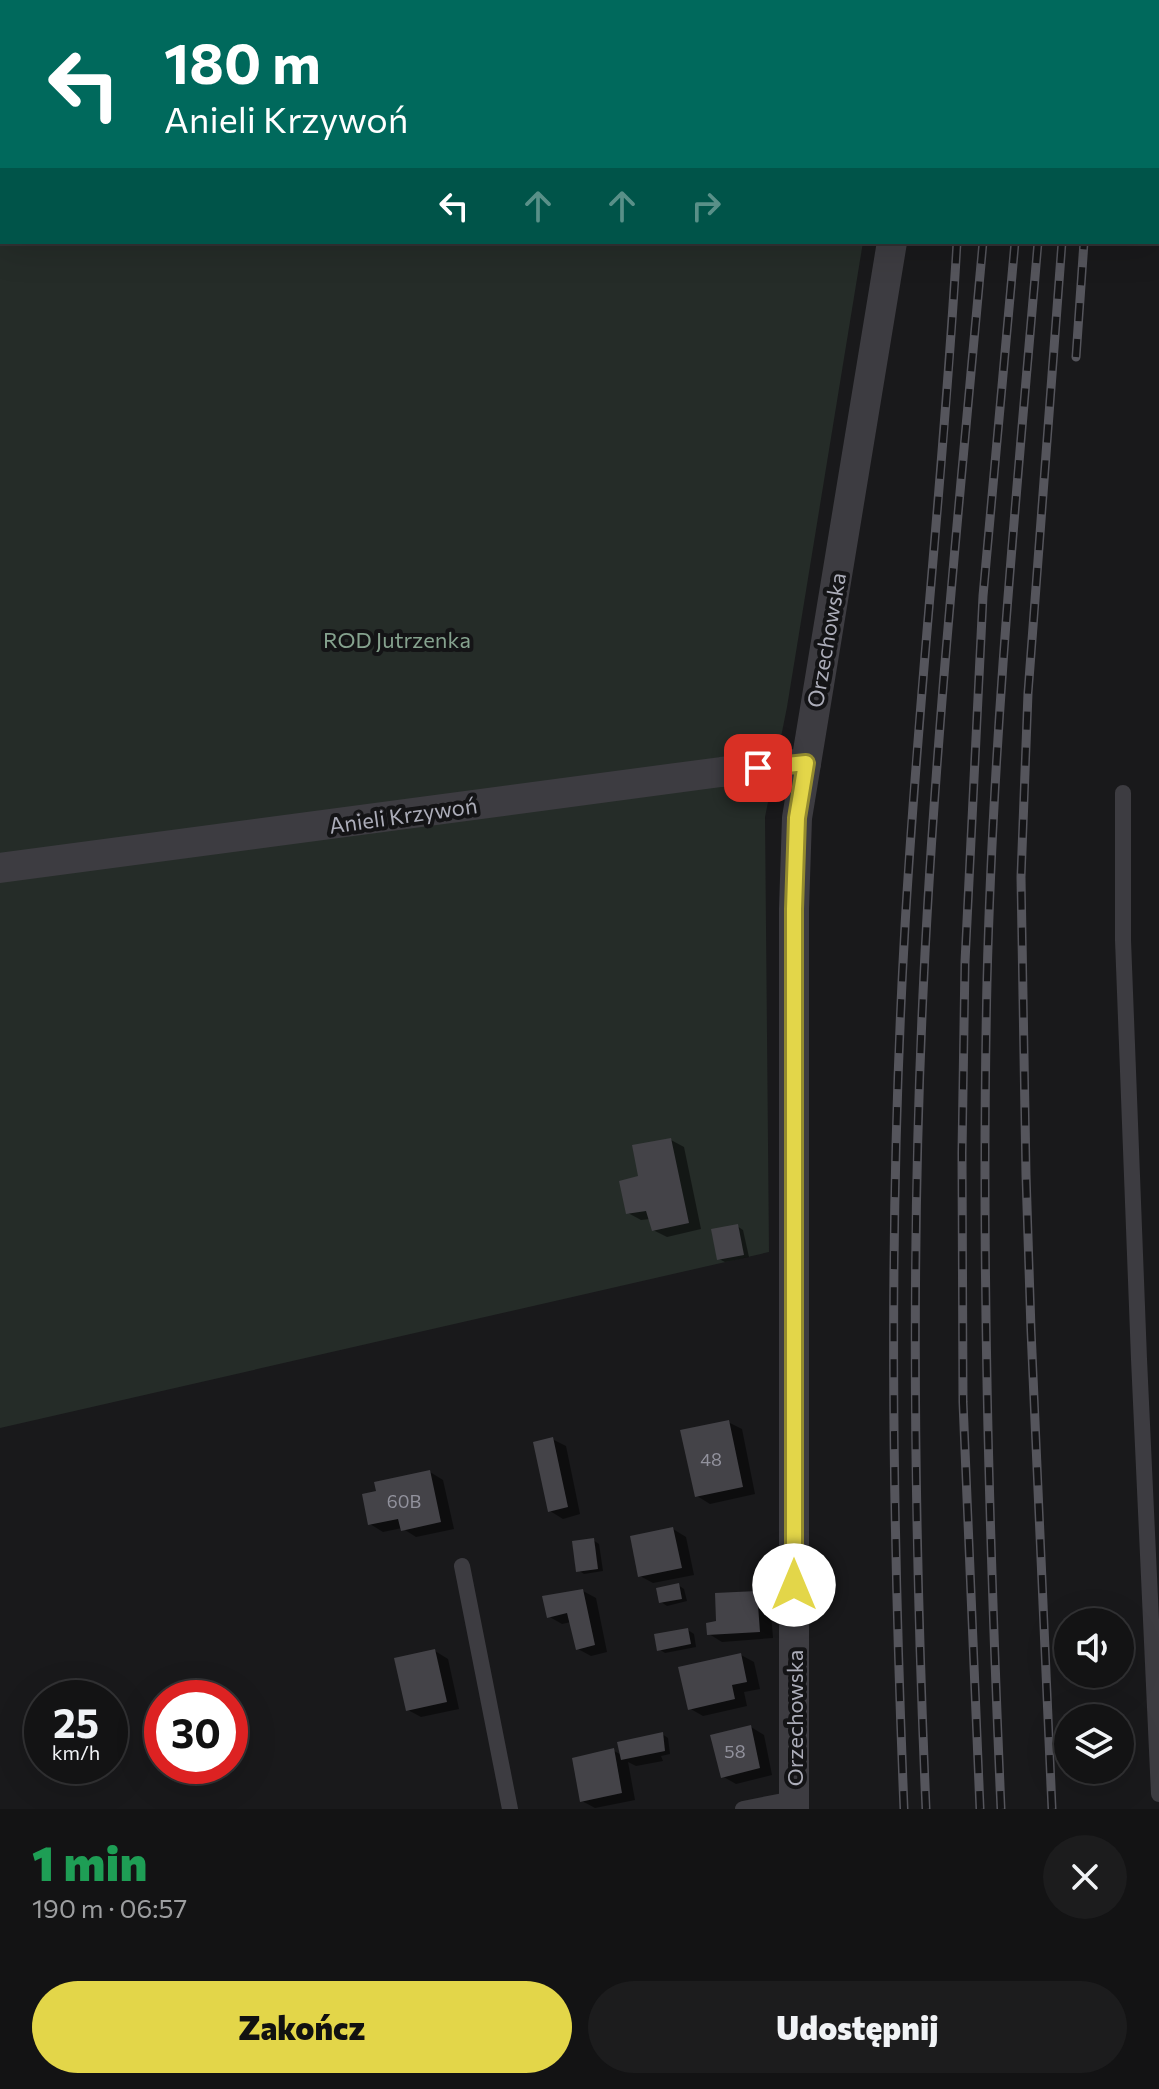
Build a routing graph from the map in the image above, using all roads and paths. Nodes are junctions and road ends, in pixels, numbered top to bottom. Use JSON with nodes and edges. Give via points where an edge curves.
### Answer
{"nodes":[{"id":1,"x":892,"y":244,"type":"edge"},
{"id":2,"x":806,"y":763,"type":"junction"},
{"id":3,"x":1123,"y":793,"type":"dead end"},
{"id":4,"x":0,"y":868,"type":"edge"},
{"id":5,"x":462,"y":1566,"type":"dead end"},
{"id":6,"x":1159,"y":1794,"type":"edge"},
{"id":7,"x":794,"y":1804,"type":"edge"},
{"id":8,"x":510,"y":1809,"type":"edge"},
{"id":9,"x":743,"y":1809,"type":"edge"}],
"edges":[{"from":1,"to":2,"type":"street","name":"Orzechowska"},
{"from":2,"to":4,"type":"street","name":"Anieli Krzywoń"},
{"from":2,"to":7,"type":"street","name":"Orzechowska","via":[[797,818],[794,909]]},
{"from":3,"to":6,"type":"lane","via":[[1123,940]]},
{"from":5,"to":8,"type":"lane"},
{"from":7,"to":9,"type":"lane"}]}
